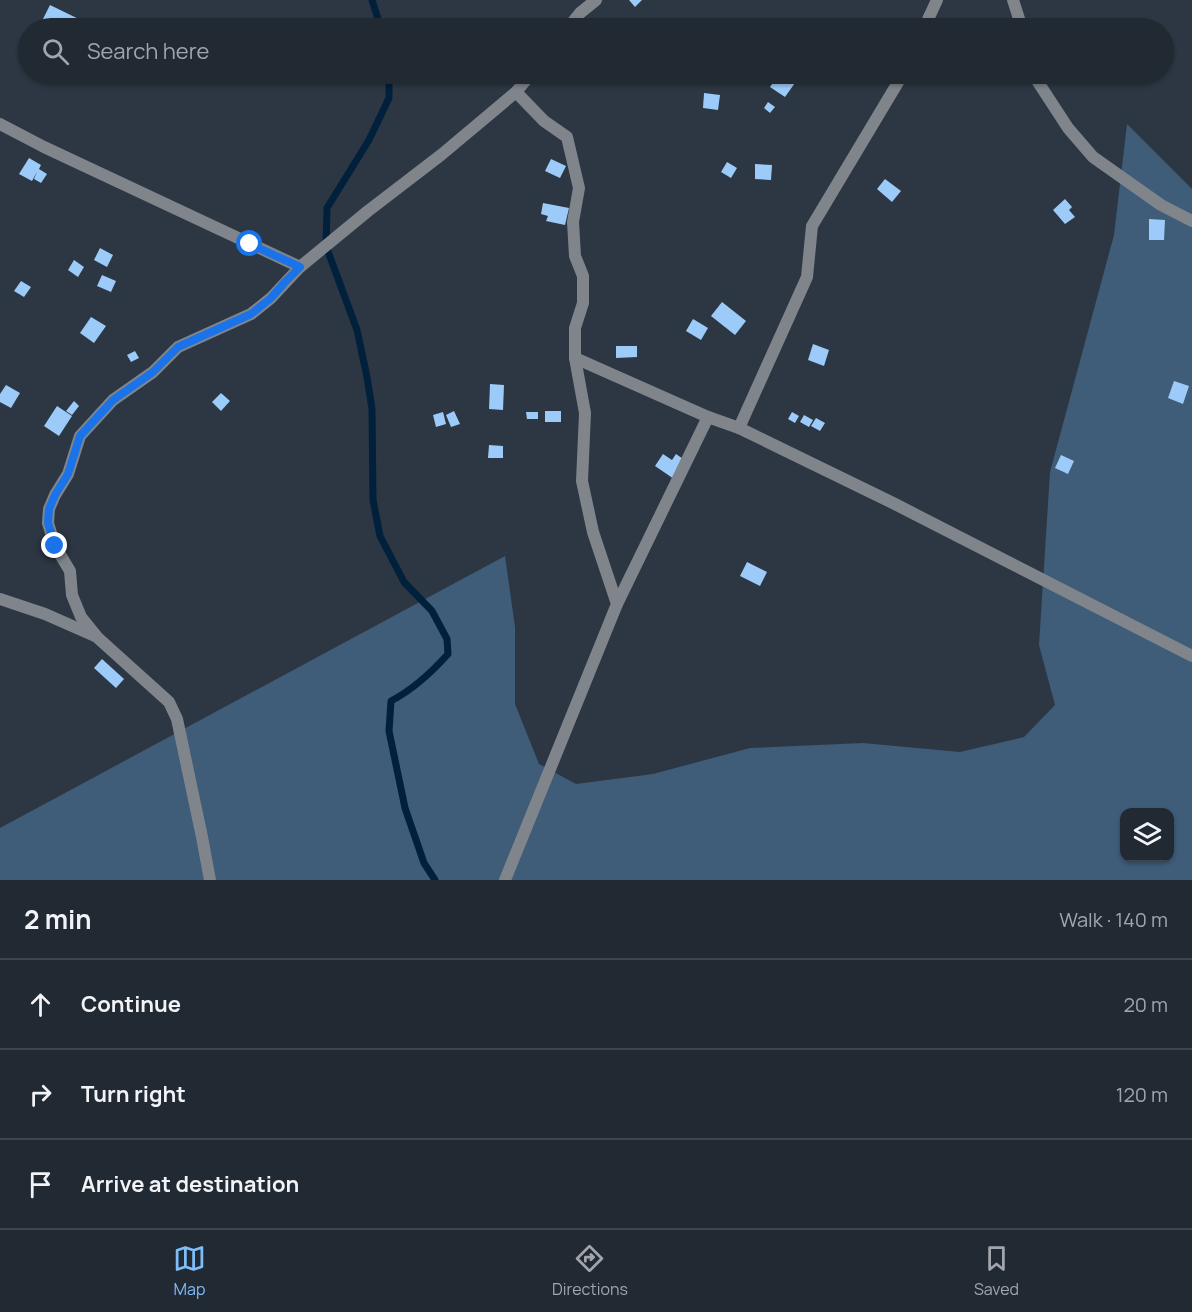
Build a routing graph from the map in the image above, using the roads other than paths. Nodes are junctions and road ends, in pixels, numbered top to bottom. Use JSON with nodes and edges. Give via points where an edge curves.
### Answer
{"nodes":[{"id":1,"x":596,"y":0,"type":"edge"},
{"id":2,"x":937,"y":0,"type":"edge"},
{"id":3,"x":1013,"y":0,"type":"edge"},
{"id":4,"x":576,"y":18,"type":"edge"},
{"id":5,"x":929,"y":18,"type":"edge"},
{"id":6,"x":1019,"y":18,"type":"edge"},
{"id":7,"x":523,"y":84,"type":"edge"},
{"id":8,"x":897,"y":84,"type":"edge"},
{"id":9,"x":1039,"y":84,"type":"edge"},
{"id":10,"x":516,"y":92,"type":"junction"},
{"id":11,"x":0,"y":124,"type":"edge"},
{"id":12,"x":1192,"y":221,"type":"edge"},
{"id":13,"x":300,"y":267,"type":"junction"},
{"id":14,"x":575,"y":358,"type":"junction"},
{"id":15,"x":708,"y":417,"type":"junction"},
{"id":16,"x":739,"y":428,"type":"junction"},
{"id":17,"x":0,"y":599,"type":"edge"},
{"id":18,"x":617,"y":604,"type":"junction"},
{"id":19,"x":98,"y":638,"type":"junction"},
{"id":20,"x":1192,"y":656,"type":"edge"},
{"id":21,"x":210,"y":880,"type":"edge"},
{"id":22,"x":505,"y":880,"type":"edge"}],
"edges":[{"from":1,"to":4,"type":"street"},
{"from":2,"to":5,"type":"street"},
{"from":3,"to":6,"type":"street"},
{"from":7,"to":10,"type":"street"},
{"from":8,"to":16,"type":"street","via":[[812,226],[807,277]]},
{"from":9,"to":12,"type":"street","via":[[1093,157],[1161,205]]},
{"from":10,"to":13,"type":"street"},
{"from":10,"to":14,"type":"street","via":[[544,121],[567,137],[579,188],[573,222],[575,256],[583,276],[583,303],[575,328]]},
{"from":11,"to":13,"type":"street"},
{"from":13,"to":19,"type":"street","via":[[251,314],[178,347],[153,372],[113,400],[80,436],[68,474],[49,509],[48,523],[55,546],[70,571],[72,595],[81,617]]},
{"from":14,"to":15,"type":"street"},
{"from":14,"to":18,"type":"street","via":[[585,413],[582,481],[593,532]]},
{"from":15,"to":16,"type":"street"},
{"from":15,"to":18,"type":"street"},
{"from":16,"to":20,"type":"street"},
{"from":17,"to":19,"type":"street"},
{"from":18,"to":22,"type":"street"},
{"from":19,"to":21,"type":"street","via":[[169,702],[177,719]]}]}
